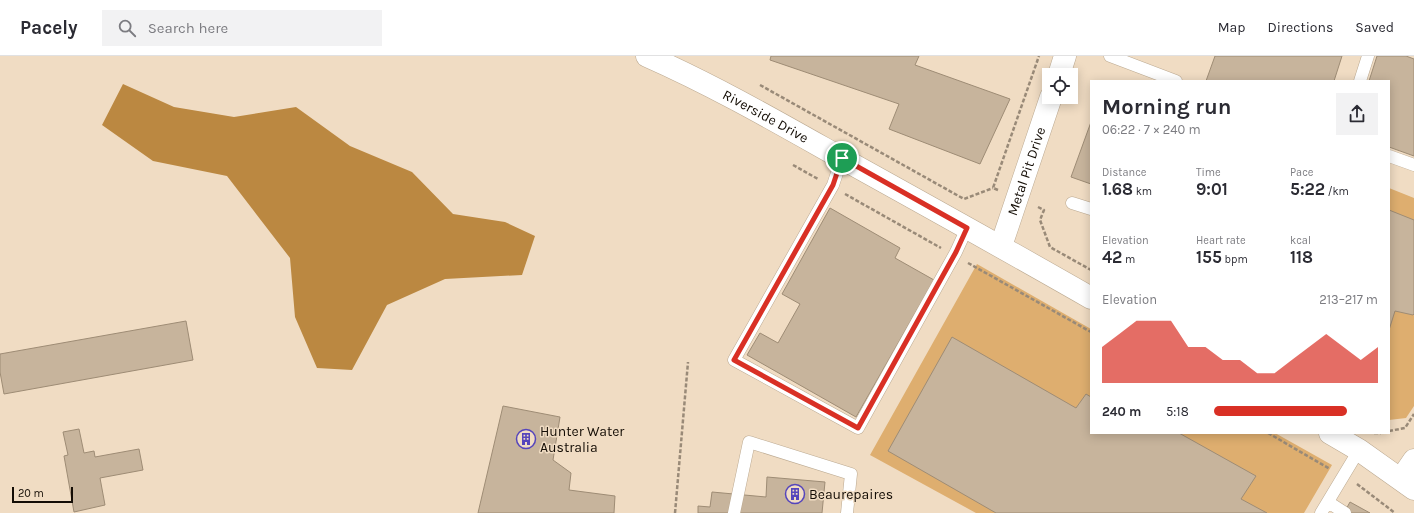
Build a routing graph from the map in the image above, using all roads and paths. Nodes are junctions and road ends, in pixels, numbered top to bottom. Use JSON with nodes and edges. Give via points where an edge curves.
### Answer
{"nodes":[{"id":1,"x":647,"y":56,"type":"edge"},
{"id":2,"x":1039,"y":56,"type":"edge"},
{"id":3,"x":1065,"y":56,"type":"edge"},
{"id":4,"x":1110,"y":56,"type":"edge"},
{"id":5,"x":1368,"y":56,"type":"edge"},
{"id":6,"x":1125,"y":58,"type":"edge"},
{"id":7,"x":1061,"y":68,"type":"edge"},
{"id":8,"x":1174,"y":80,"type":"edge"},
{"id":9,"x":1360,"y":80,"type":"edge"},
{"id":10,"x":760,"y":85,"type":"dead end"},
{"id":11,"x":1049,"y":104,"type":"edge"},
{"id":12,"x":1390,"y":156,"type":"edge"},
{"id":13,"x":842,"y":158,"type":"junction"},
{"id":14,"x":1414,"y":165,"type":"edge"},
{"id":15,"x":993,"y":188,"type":"junction"},
{"id":16,"x":998,"y":190,"type":"dead end"},
{"id":17,"x":1072,"y":203,"type":"dead end"},
{"id":18,"x":1038,"y":207,"type":"dead end"},
{"id":19,"x":1090,"y":209,"type":"edge"},
{"id":20,"x":967,"y":228,"type":"junction"},
{"id":21,"x":1001,"y":246,"type":"junction"},
{"id":22,"x":1090,"y":269,"type":"edge"},
{"id":23,"x":1090,"y":297,"type":"edge"},
{"id":24,"x":688,"y":362,"type":"dead end"},
{"id":25,"x":1414,"y":414,"type":"edge"},
{"id":26,"x":1390,"y":431,"type":"edge"},
{"id":27,"x":1332,"y":434,"type":"edge"},
{"id":28,"x":1359,"y":450,"type":"junction"},
{"id":29,"x":1414,"y":460,"type":"edge"},
{"id":30,"x":1408,"y":484,"type":"edge"},
{"id":31,"x":1328,"y":502,"type":"junction"},
{"id":32,"x":675,"y":513,"type":"edge"},
{"id":33,"x":734,"y":513,"type":"edge"},
{"id":34,"x":847,"y":513,"type":"edge"},
{"id":35,"x":1321,"y":513,"type":"edge"},
{"id":36,"x":1345,"y":513,"type":"edge"}],
"edges":[{"from":1,"to":13,"type":"street","name":"Riverside Drive"},
{"from":2,"to":15,"type":"path"},
{"from":3,"to":7,"type":"street"},
{"from":4,"to":6,"type":"lane"},
{"from":5,"to":9,"type":"lane"},
{"from":6,"to":8,"type":"lane"},
{"from":10,"to":15,"type":"path","via":[[964,199]]},
{"from":11,"to":21,"type":"street","name":"Metal Pit Drive"},
{"from":12,"to":14,"type":"lane"},
{"from":13,"to":20,"type":"street","name":"Riverside Drive"},
{"from":13,"to":20,"type":"lane","via":[[833,185],[734,360],[858,428]]},
{"from":15,"to":16,"type":"path"},
{"from":17,"to":19,"type":"lane"},
{"from":18,"to":22,"type":"path","via":[[1044,210],[1040,220],[1050,247]]},
{"from":20,"to":21,"type":"street","name":"Riverside Drive"},
{"from":21,"to":23,"type":"street","name":"Riverside Drive"},
{"from":24,"to":32,"type":"path"},
{"from":25,"to":26,"type":"path","via":[[1405,428]]},
{"from":27,"to":28,"type":"street"},
{"from":28,"to":30,"type":"street"},
{"from":28,"to":31,"type":"lane"},
{"from":29,"to":30,"type":"street"},
{"from":31,"to":35,"type":"lane"},
{"from":31,"to":36,"type":"lane"},
{"from":33,"to":34,"type":"lane","via":[[749,442],[851,474]]}]}
